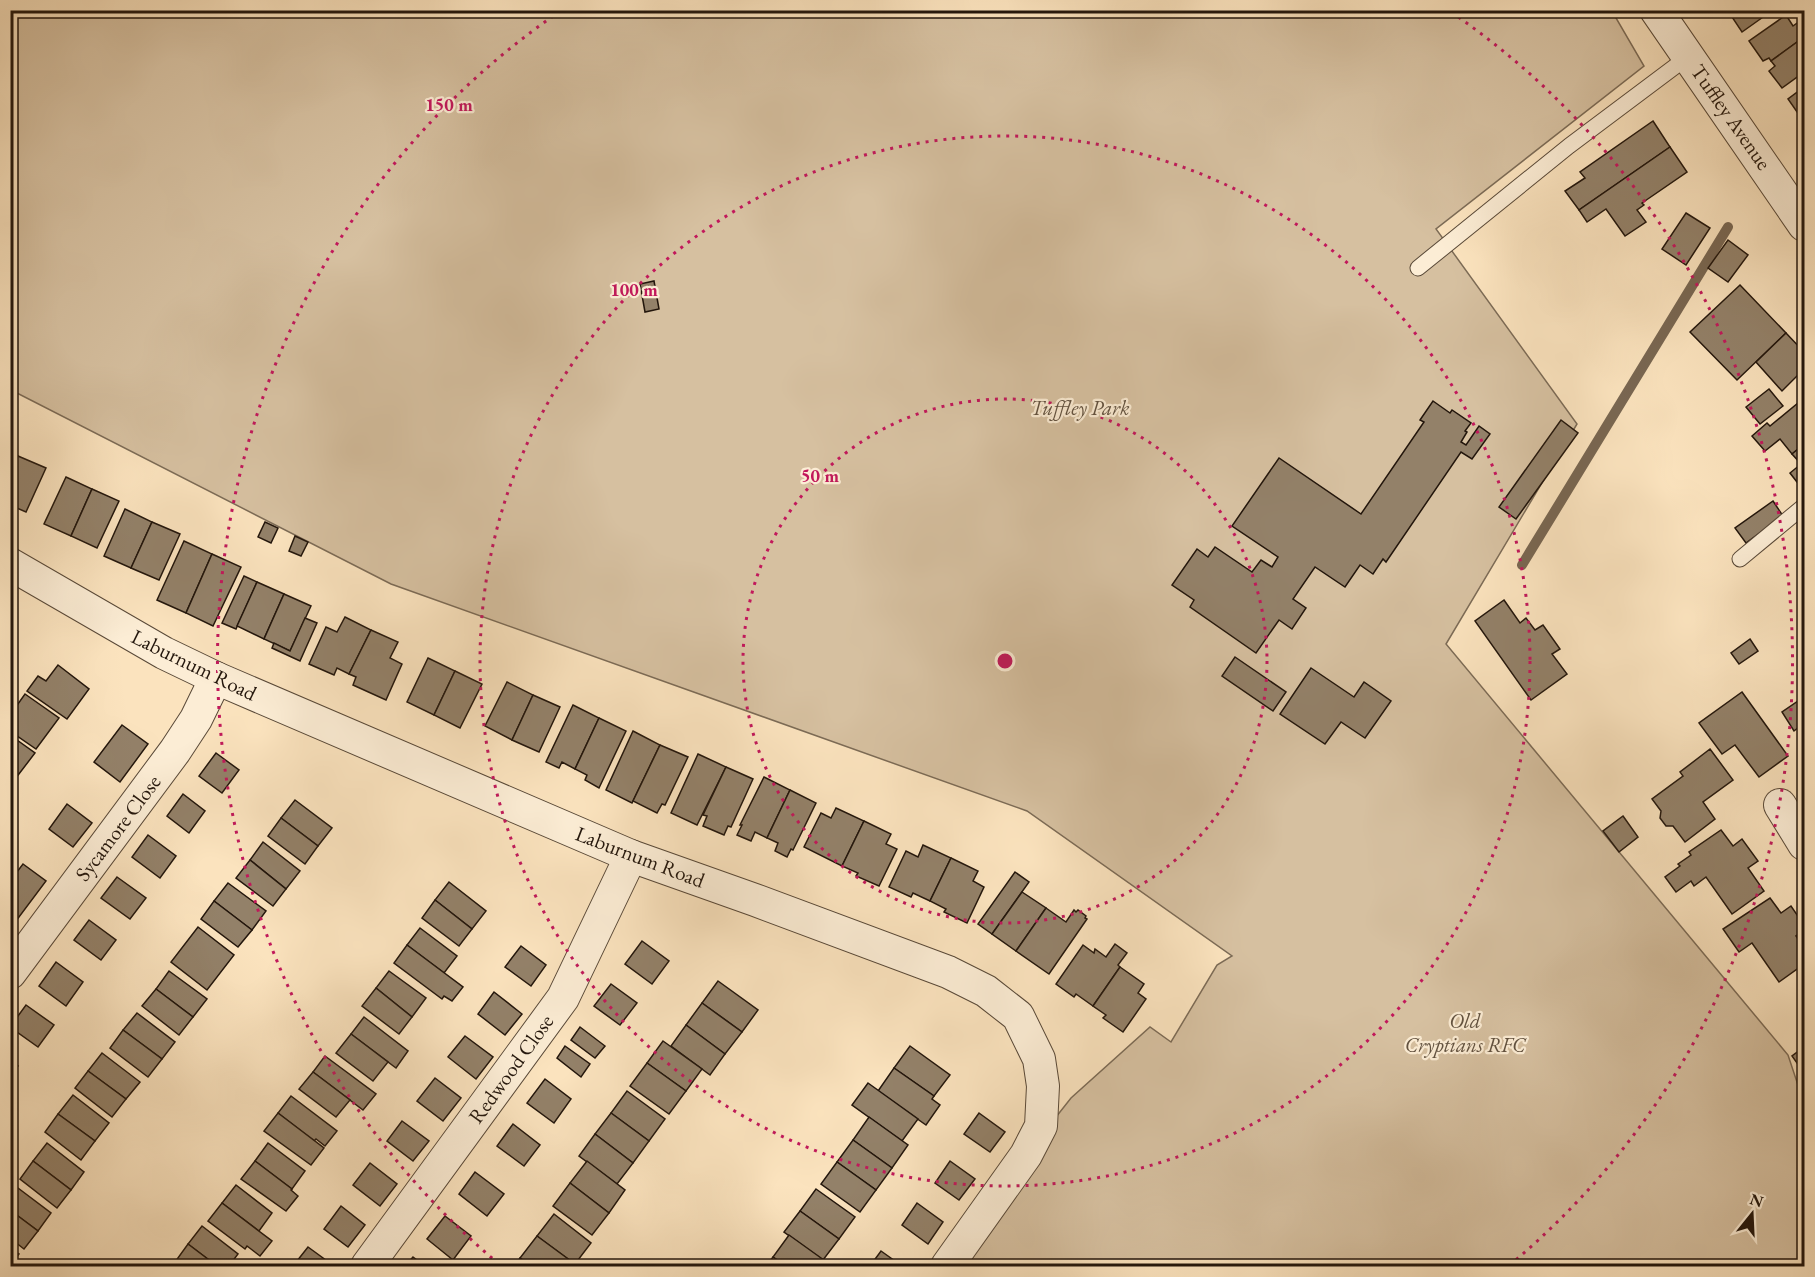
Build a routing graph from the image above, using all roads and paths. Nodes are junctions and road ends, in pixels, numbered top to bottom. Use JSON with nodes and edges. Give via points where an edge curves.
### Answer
{"nodes":[{"id":1,"x":1656,"y":10,"type":"edge"},
{"id":2,"x":1689,"y":56,"type":"junction"},
{"id":3,"x":1804,"y":225,"type":"edge"},
{"id":4,"x":1418,"y":268,"type":"dead end"},
{"id":5,"x":1804,"y":506,"type":"edge"},
{"id":6,"x":1740,"y":559,"type":"dead end"},
{"id":7,"x":10,"y":564,"type":"edge"},
{"id":8,"x":216,"y":678,"type":"junction"},
{"id":9,"x":1780,"y":805,"type":"dead end"},
{"id":10,"x":1804,"y":844,"type":"edge"},
{"id":11,"x":630,"y":856,"type":"junction"},
{"id":12,"x":10,"y":973,"type":"edge"},
{"id":13,"x":366,"y":1266,"type":"edge"},
{"id":14,"x":947,"y":1266,"type":"edge"}],
"edges":[{"from":1,"to":2,"type":"street","name":"Tuffley Avenue"},
{"from":2,"to":3,"type":"street","name":"Tuffley Avenue"},
{"from":2,"to":4,"type":"lane","via":[[1569,146]]},
{"from":5,"to":6,"type":"lane"},
{"from":7,"to":8,"type":"street","name":"Laburnum Road","via":[[164,653]]},
{"from":8,"to":11,"type":"street","name":"Laburnum Road"},
{"from":8,"to":12,"type":"street","name":"Sycamore Close","via":[[175,751]]},
{"from":9,"to":10,"type":"street"},
{"from":11,"to":13,"type":"street","name":"Redwood Close","via":[[563,998]]},
{"from":11,"to":14,"type":"street","name":"Laburnum Road","via":[[948,972],[986,991],[1018,1016],[1039,1059],[1043,1086],[1041,1126],[1026,1155]]}]}
